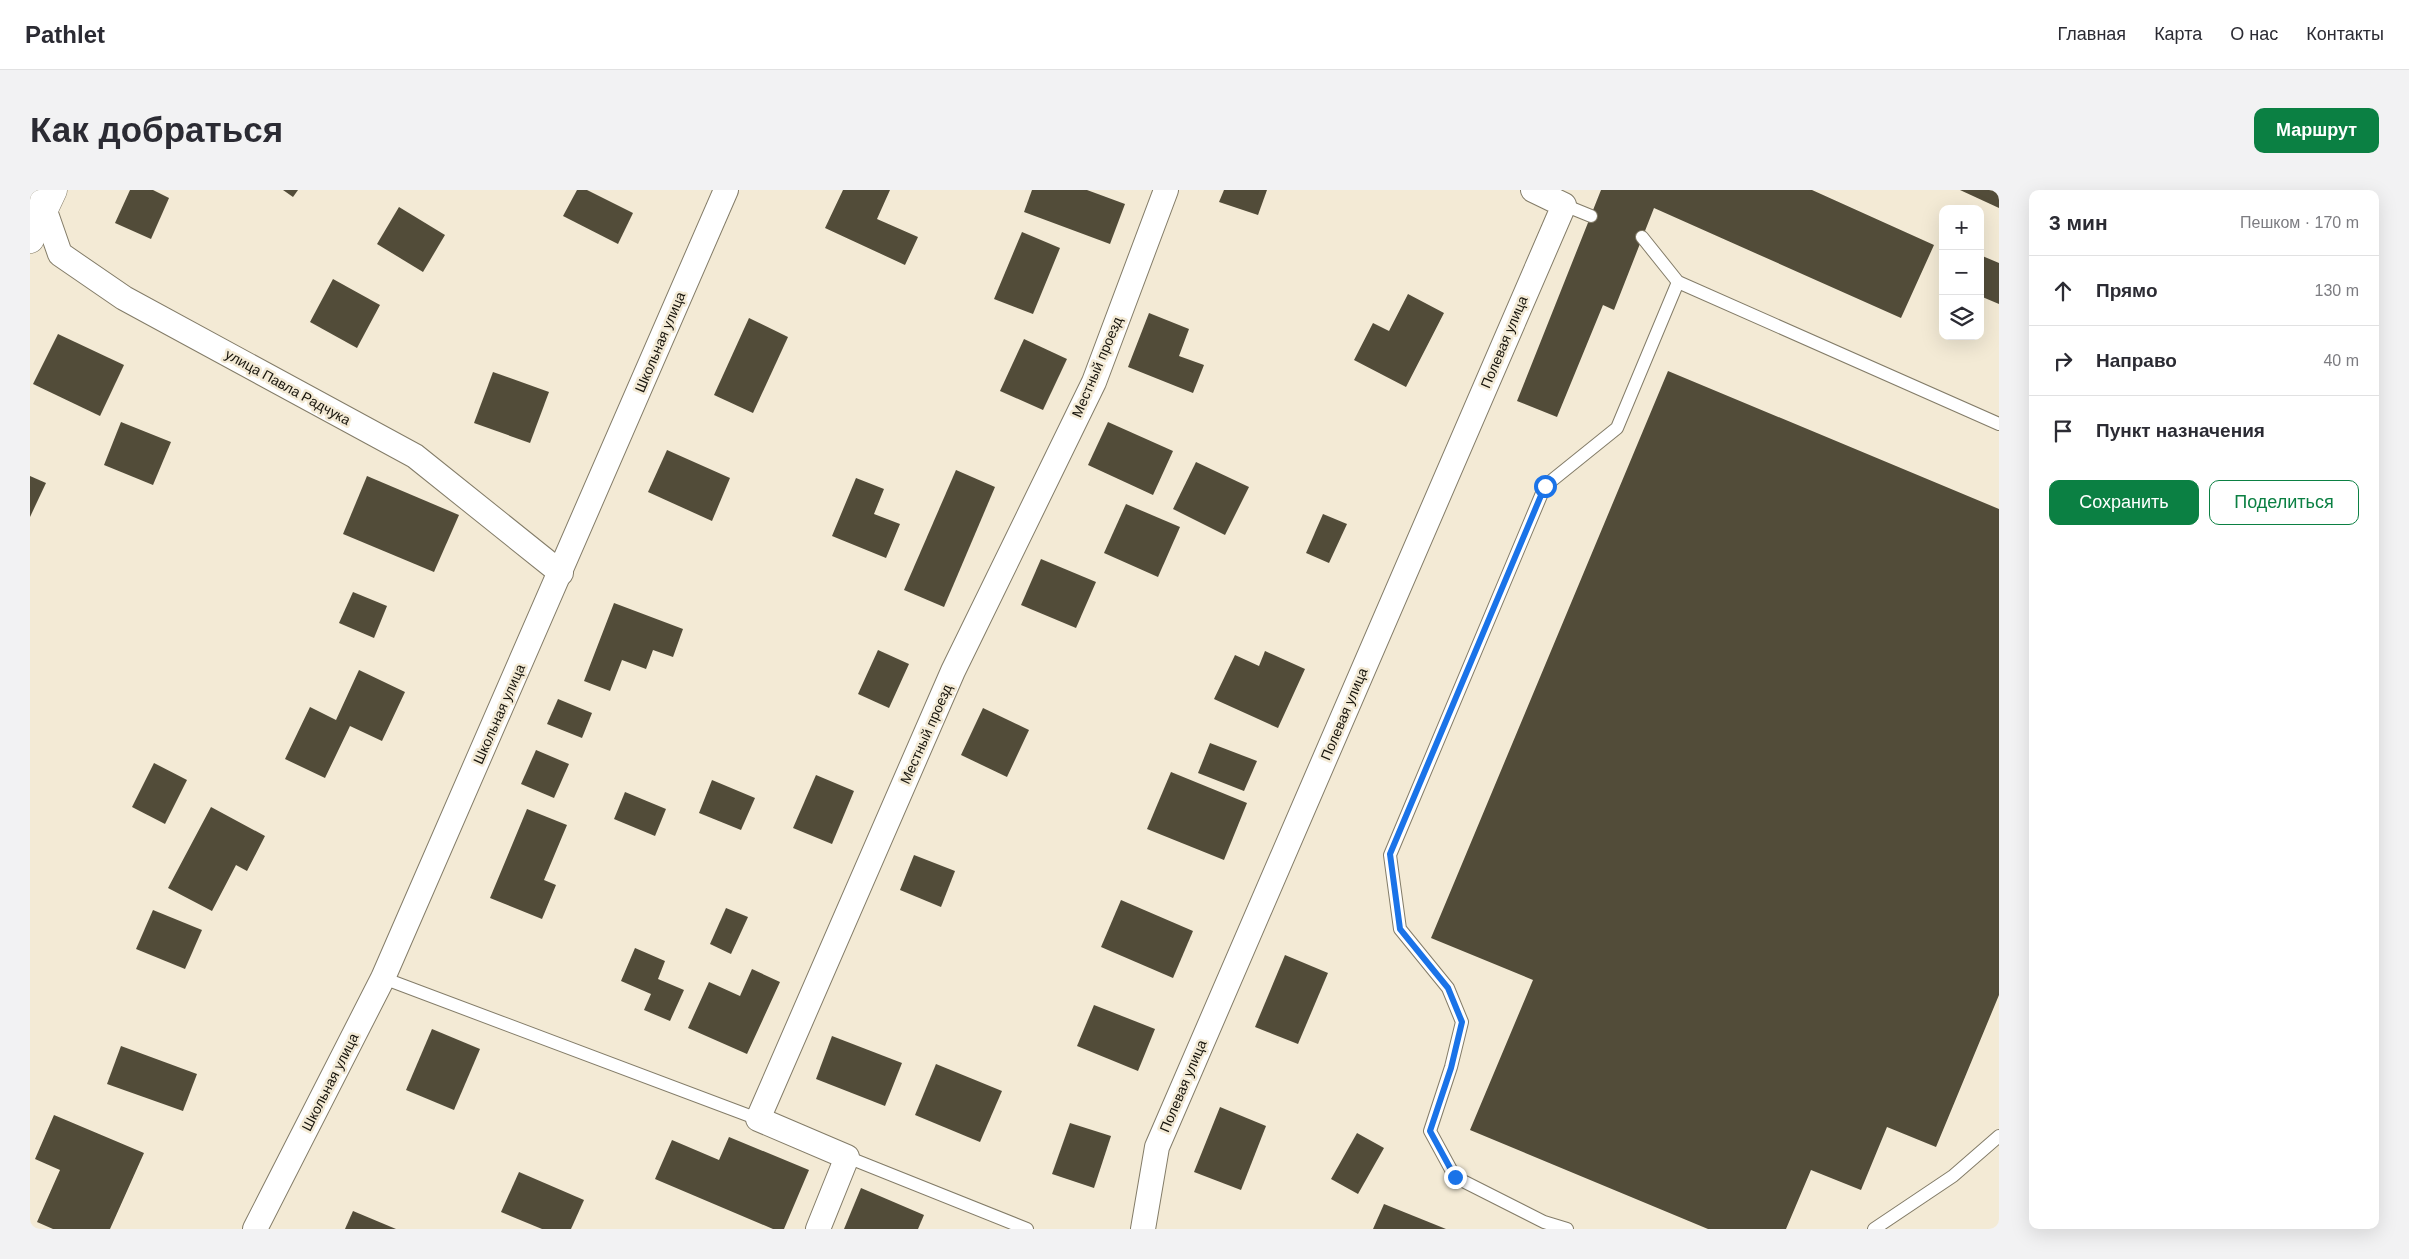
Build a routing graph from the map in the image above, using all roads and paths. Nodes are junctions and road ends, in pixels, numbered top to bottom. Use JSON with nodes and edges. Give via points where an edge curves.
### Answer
{"nodes":[{"id":1,"x":726,"y":190,"type":"edge"},
{"id":2,"x":1166,"y":190,"type":"edge"},
{"id":3,"x":1533,"y":190,"type":"edge"},
{"id":4,"x":42,"y":198,"type":"edge"},
{"id":5,"x":1564,"y":205,"type":"junction"},
{"id":6,"x":1591,"y":216,"type":"dead end"},
{"id":7,"x":1642,"y":238,"type":"dead end"},
{"id":8,"x":30,"y":239,"type":"edge"},
{"id":9,"x":1678,"y":282,"type":"junction"},
{"id":10,"x":1999,"y":424,"type":"edge"},
{"id":11,"x":561,"y":573,"type":"junction"},
{"id":12,"x":383,"y":978,"type":"junction"},
{"id":13,"x":758,"y":1119,"type":"junction"},
{"id":14,"x":1999,"y":1136,"type":"edge"},
{"id":15,"x":847,"y":1157,"type":"junction"},
{"id":16,"x":254,"y":1229,"type":"edge"},
{"id":17,"x":818,"y":1229,"type":"edge"},
{"id":18,"x":1027,"y":1229,"type":"edge"},
{"id":19,"x":1143,"y":1229,"type":"edge"},
{"id":20,"x":1567,"y":1229,"type":"edge"},
{"id":21,"x":1874,"y":1229,"type":"edge"}],
"edges":[{"from":1,"to":11,"type":"street","name":"Школьная улица"},
{"from":2,"to":13,"type":"street","name":"Местный проезд","via":[[1094,382],[953,671]]},
{"from":3,"to":5,"type":"street"},
{"from":4,"to":8,"type":"street"},
{"from":4,"to":11,"type":"street","name":"улица Павла Радчука","via":[[60,254],[124,298],[414,456]]},
{"from":5,"to":6,"type":"lane"},
{"from":5,"to":19,"type":"street","name":"Полевая улица","via":[[1157,1147]]},
{"from":7,"to":9,"type":"lane"},
{"from":9,"to":10,"type":"lane"},
{"from":9,"to":20,"type":"lane","via":[[1617,428],[1545,486],[1390,854],[1400,929],[1448,988],[1462,1022],[1430,1131],[1455,1177],[1544,1222]]},
{"from":11,"to":12,"type":"street","name":"Школьная улица"},
{"from":12,"to":13,"type":"lane"},
{"from":12,"to":16,"type":"street","name":"Школьная улица"},
{"from":13,"to":15,"type":"street"},
{"from":14,"to":21,"type":"lane","via":[[1953,1176]]},
{"from":15,"to":17,"type":"street"},
{"from":15,"to":18,"type":"lane"}]}
